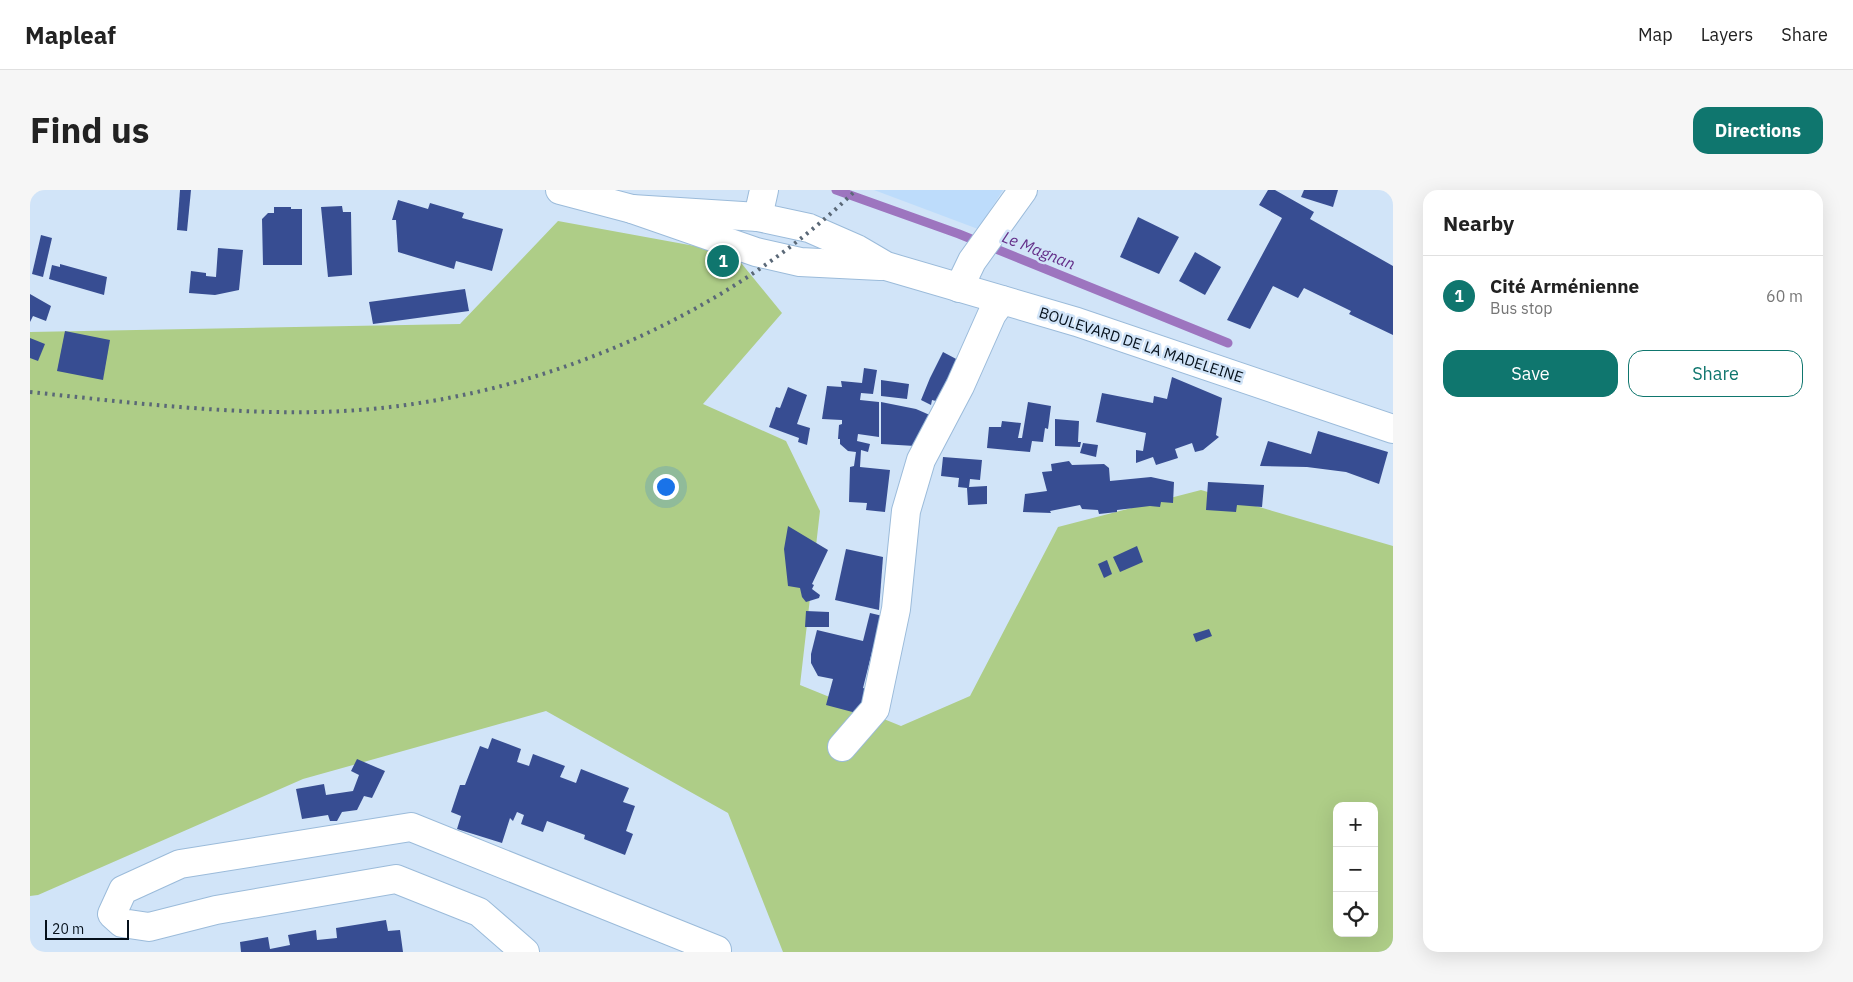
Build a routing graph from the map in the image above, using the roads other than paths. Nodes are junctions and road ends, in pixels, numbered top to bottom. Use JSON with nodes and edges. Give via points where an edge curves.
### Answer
{"nodes":[{"id":1,"x":560,"y":190,"type":"edge"},
{"id":2,"x":1023,"y":190,"type":"edge"},
{"id":3,"x":762,"y":199,"type":"edge"},
{"id":4,"x":632,"y":209,"type":"junction"},
{"id":5,"x":886,"y":266,"type":"junction"},
{"id":6,"x":959,"y":288,"type":"junction"},
{"id":7,"x":1002,"y":300,"type":"junction"},
{"id":8,"x":1393,"y":429,"type":"edge"},
{"id":9,"x":842,"y":747,"type":"dead end"},
{"id":10,"x":717,"y":950,"type":"dead end"},
{"id":11,"x":524,"y":952,"type":"edge"}],
"edges":[{"from":1,"to":4,"type":"street","name":"BOULEVARD DE LA MADELEINE"},
{"from":2,"to":6,"type":"street","via":[[972,261]]},
{"from":3,"to":4,"type":"street","name":"BOULEVARD DE LA MADELEINE"},
{"from":3,"to":5,"type":"street","name":"BOULEVARD DE LA MADELEINE","via":[[809,228]]},
{"from":4,"to":5,"type":"street","name":"BOULEVARD DE LA MADELEINE","via":[[756,252],[800,262]]},
{"from":5,"to":6,"type":"street","name":"BOULEVARD DE LA MADELEINE"},
{"from":6,"to":7,"type":"street","name":"BOULEVARD DE LA MADELEINE"},
{"from":7,"to":8,"type":"street","name":"BOULEVARD DE LA MADELEINE","via":[[1077,322]]},
{"from":7,"to":9,"type":"street","via":[[992,314],[960,386],[921,460],[906,511],[896,609],[875,709]]},
{"from":10,"to":11,"type":"street","via":[[411,827],[180,864],[123,890],[112,914],[122,923],[149,927],[216,910],[396,879],[479,912]]}]}
